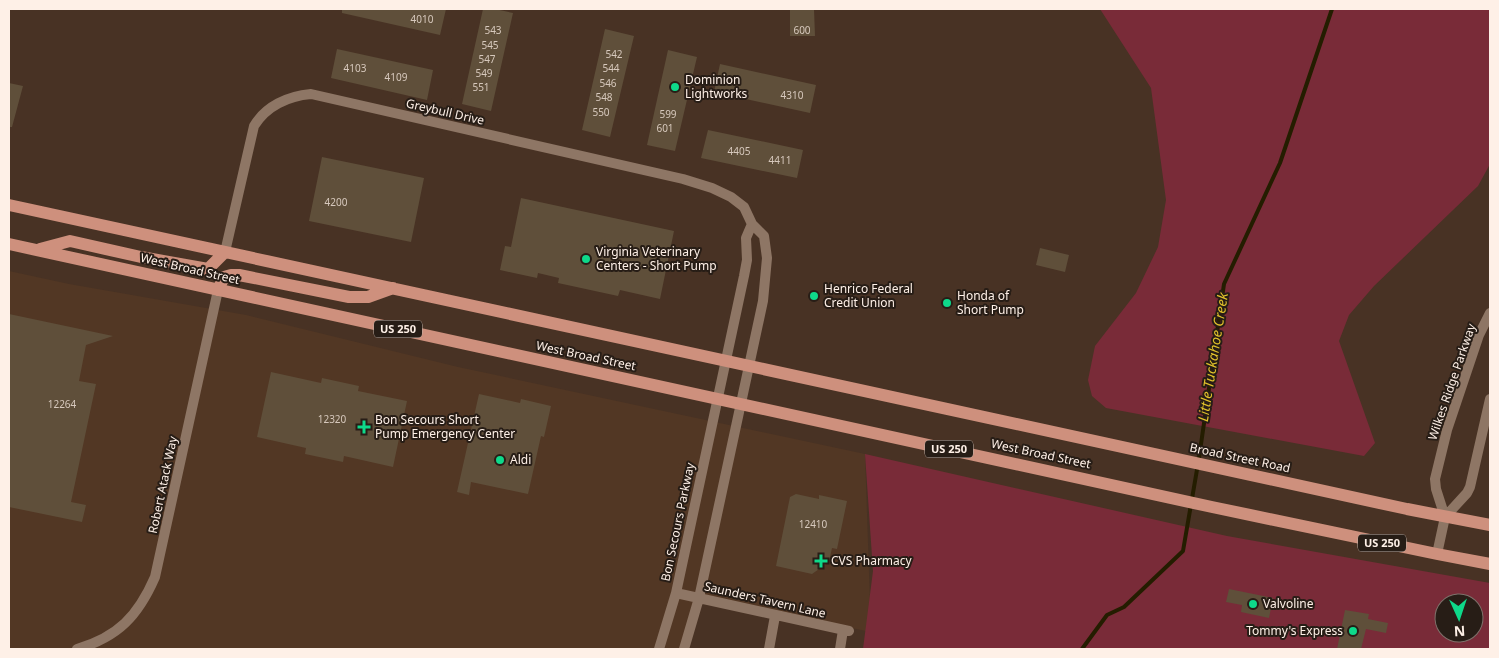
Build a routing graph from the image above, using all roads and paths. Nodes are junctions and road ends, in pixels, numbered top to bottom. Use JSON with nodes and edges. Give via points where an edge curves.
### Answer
{"nodes":[{"id":1,"x":9,"y":205,"type":"edge"},
{"id":2,"x":752,"y":224,"type":"junction"},
{"id":3,"x":9,"y":244,"type":"edge"},
{"id":4,"x":35,"y":250,"type":"junction"},
{"id":5,"x":224,"y":252,"type":"junction"},
{"id":6,"x":393,"y":288,"type":"junction"},
{"id":7,"x":218,"y":290,"type":"junction"},
{"id":8,"x":1490,"y":314,"type":"edge"},
{"id":9,"x":726,"y":361,"type":"junction"},
{"id":10,"x":749,"y":366,"type":"junction"},
{"id":11,"x":718,"y":398,"type":"junction"},
{"id":12,"x":1490,"y":399,"type":"edge"},
{"id":13,"x":741,"y":403,"type":"junction"},
{"id":14,"x":984,"y":416,"type":"joint"},
{"id":15,"x":1445,"y":517,"type":"junction"},
{"id":16,"x":1490,"y":525,"type":"edge"},
{"id":17,"x":1437,"y":554,"type":"junction"},
{"id":18,"x":1490,"y":564,"type":"edge"},
{"id":19,"x":676,"y":593,"type":"junction"},
{"id":20,"x":699,"y":598,"type":"junction"},
{"id":21,"x":775,"y":616,"type":"junction"},
{"id":22,"x":77,"y":649,"type":"edge"},
{"id":23,"x":659,"y":649,"type":"edge"},
{"id":24,"x":684,"y":649,"type":"edge"},
{"id":25,"x":769,"y":649,"type":"edge"},
{"id":26,"x":840,"y":649,"type":"edge"}],
"edges":[{"from":1,"to":5,"type":"main road","name":"West Broad Street"},
{"from":2,"to":5,"type":"street","name":"Greybull Drive","via":[[744,207],[732,197],[693,182],[310,94],[285,99],[260,116],[254,126]]},
{"from":2,"to":9,"type":"street","via":[[746,238],[747,260]]},
{"from":2,"to":10,"type":"street","name":"Greybull Drive","via":[[764,236],[766,278]]},
{"from":3,"to":4,"type":"main road","name":"West Broad Street","number":"US 250"},
{"from":4,"to":5,"type":"main road","via":[[70,241],[208,269]]},
{"from":4,"to":7,"type":"main road","name":"West Broad Street","number":"US 250"},
{"from":5,"to":6,"type":"main road","name":"West Broad Street"},
{"from":6,"to":7,"type":"main road","via":[[368,297],[349,297],[231,275],[224,277]]},
{"from":6,"to":9,"type":"main road","name":"West Broad Street"},
{"from":7,"to":11,"type":"main road","name":"West Broad Street","number":"US 250"},
{"from":7,"to":22,"type":"street","name":"Robert Atack Way","via":[[155,577],[142,605],[112,634]]},
{"from":8,"to":15,"type":"street","name":"Wilkes Ridge Parkway","via":[[1449,421],[1435,479]]},
{"from":9,"to":10,"type":"main road","name":"West Broad Street"},
{"from":9,"to":11,"type":"street","name":"Bon Secours Parkway"},
{"from":10,"to":13,"type":"street","name":"Greybull Drive"},
{"from":10,"to":14,"type":"main road","name":"West Broad Street"},
{"from":11,"to":13,"type":"main road","name":"West Broad Street","number":"US 250"},
{"from":11,"to":19,"type":"street","name":"Bon Secours Parkway"},
{"from":12,"to":15,"type":"street","via":[[1470,487]]},
{"from":13,"to":17,"type":"main road","name":"West Broad Street","number":"US 250"},
{"from":13,"to":20,"type":"street"},
{"from":14,"to":15,"type":"main road","name":"Broad Street Road"},
{"from":15,"to":16,"type":"main road","name":"Broad Street Road"},
{"from":15,"to":17,"type":"street"},
{"from":17,"to":18,"type":"main road","number":"US 250"},
{"from":19,"to":20,"type":"street","name":"Saunders Tavern Lane"},
{"from":19,"to":23,"type":"street","name":"Bon Secours Parkway"},
{"from":20,"to":21,"type":"street","name":"Saunders Tavern Lane"},
{"from":20,"to":24,"type":"street"},
{"from":21,"to":25,"type":"street"},
{"from":21,"to":26,"type":"street","name":"Saunders Tavern Lane","via":[[846,631]]}]}
